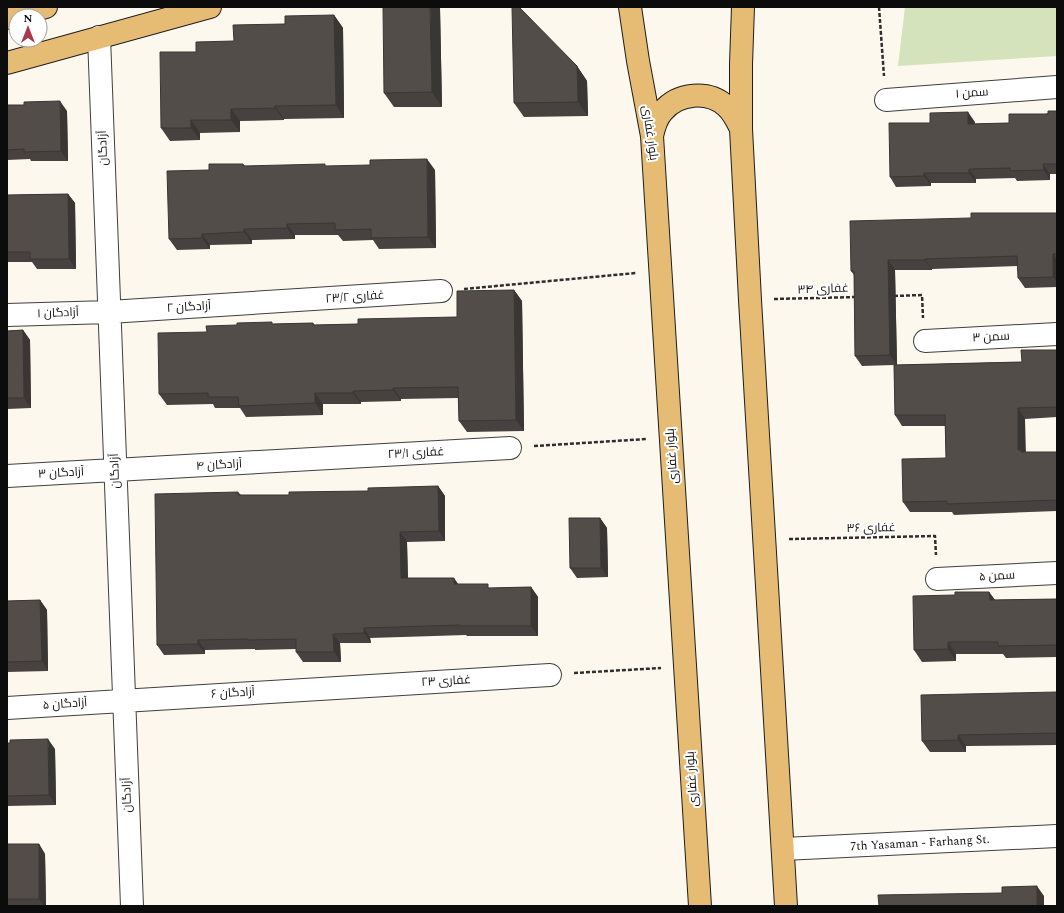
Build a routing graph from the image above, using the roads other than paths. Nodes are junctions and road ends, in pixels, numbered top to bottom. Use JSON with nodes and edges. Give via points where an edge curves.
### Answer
{"nodes":[{"id":1,"x":46,"y":7,"type":"edge"},
{"id":2,"x":210,"y":7,"type":"edge"},
{"id":3,"x":630,"y":7,"type":"edge"},
{"id":4,"x":743,"y":7,"type":"edge"},
{"id":5,"x":7,"y":18,"type":"edge"},
{"id":6,"x":99,"y":37,"type":"junction"},
{"id":7,"x":7,"y":63,"type":"edge"},
{"id":8,"x":1057,"y":87,"type":"edge"},
{"id":9,"x":886,"y":100,"type":"road end"},
{"id":10,"x":741,"y":129,"type":"junction"},
{"id":11,"x":652,"y":136,"type":"junction"},
{"id":12,"x":441,"y":291,"type":"road end"},
{"id":13,"x":269,"y":302,"type":"joint"},
{"id":14,"x":109,"y":312,"type":"junction"},
{"id":15,"x":7,"y":315,"type":"edge"},
{"id":16,"x":1057,"y":334,"type":"edge"},
{"id":17,"x":925,"y":341,"type":"road end"},
{"id":18,"x":510,"y":448,"type":"road end"},
{"id":19,"x":323,"y":459,"type":"joint"},
{"id":20,"x":115,"y":471,"type":"junction"},
{"id":21,"x":7,"y":476,"type":"edge"},
{"id":22,"x":1057,"y":573,"type":"edge"},
{"id":23,"x":937,"y":579,"type":"road end"},
{"id":24,"x":550,"y":675,"type":"road end"},
{"id":25,"x":341,"y":687,"type":"joint"},
{"id":26,"x":124,"y":700,"type":"junction"},
{"id":27,"x":7,"y":708,"type":"edge"},
{"id":28,"x":1057,"y":836,"type":"edge"},
{"id":29,"x":783,"y":850,"type":"junction"},
{"id":30,"x":132,"y":906,"type":"edge"},
{"id":31,"x":700,"y":906,"type":"edge"},
{"id":32,"x":786,"y":906,"type":"edge"}],
"edges":[{"from":1,"to":5,"type":"main road"},
{"from":2,"to":6,"type":"main road"},
{"from":3,"to":11,"type":"main road","name":"بلوار غفاری"},
{"from":4,"to":10,"type":"main road"},
{"from":6,"to":7,"type":"main road"},
{"from":6,"to":14,"type":"street","name":"آزادگان"},
{"from":8,"to":9,"type":"street","name":"سمن ۱"},
{"from":10,"to":11,"type":"main road","via":[[735,116],[726,106],[714,98],[700,95],[680,99],[663,111],[655,123]]},
{"from":10,"to":29,"type":"main road"},
{"from":11,"to":31,"type":"main road","name":"بلوار غفاری"},
{"from":12,"to":13,"type":"street","name":"غفاری ۲۳/۲"},
{"from":13,"to":14,"type":"street","name":"آزادگان ۲"},
{"from":14,"to":15,"type":"street","name":"آزادگان ۱"},
{"from":14,"to":20,"type":"street","name":"آزادگان"},
{"from":16,"to":17,"type":"street","name":"سمن ۳"},
{"from":18,"to":19,"type":"street","name":"غفاری ۲۳/۱"},
{"from":19,"to":20,"type":"street","name":"آزادگان ۴"},
{"from":20,"to":21,"type":"street","name":"آزادگان ۳"},
{"from":20,"to":26,"type":"street","name":"آزادگان"},
{"from":22,"to":23,"type":"street","name":"سمن ۵"},
{"from":24,"to":25,"type":"street","name":"غفاری ۲۳"},
{"from":25,"to":26,"type":"street","name":"آزادگان ۶"},
{"from":26,"to":27,"type":"street","name":"آزادگان ۵"},
{"from":26,"to":30,"type":"street","name":"آزادگان"},
{"from":28,"to":29,"type":"street","name":"7th Yasaman - Farhang St."},
{"from":29,"to":32,"type":"main road"}]}
